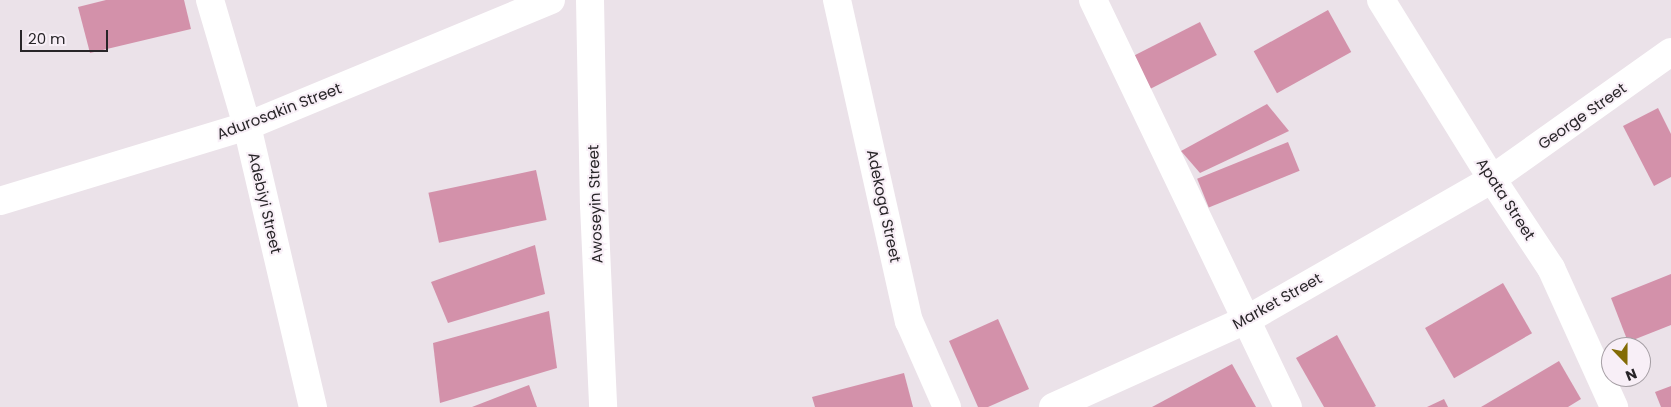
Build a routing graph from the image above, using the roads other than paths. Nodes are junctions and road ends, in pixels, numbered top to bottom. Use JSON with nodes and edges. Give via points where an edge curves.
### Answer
{"nodes":[{"id":1,"x":210,"y":0,"type":"edge"},
{"id":2,"x":551,"y":0,"type":"edge"},
{"id":3,"x":590,"y":0,"type":"edge"},
{"id":4,"x":837,"y":0,"type":"edge"},
{"id":5,"x":1093,"y":0,"type":"edge"},
{"id":6,"x":1381,"y":0,"type":"edge"},
{"id":7,"x":1671,"y":52,"type":"edge"},
{"id":8,"x":247,"y":126,"type":"junction"},
{"id":9,"x":1492,"y":179,"type":"junction"},
{"id":10,"x":0,"y":201,"type":"edge"},
{"id":11,"x":1248,"y":319,"type":"junction"},
{"id":12,"x":313,"y":407,"type":"edge"},
{"id":13,"x":603,"y":407,"type":"edge"},
{"id":14,"x":947,"y":407,"type":"edge"},
{"id":15,"x":1053,"y":407,"type":"edge"},
{"id":16,"x":1288,"y":407,"type":"edge"},
{"id":17,"x":1614,"y":407,"type":"edge"}],
"edges":[{"from":1,"to":8,"type":"street","name":"Adebiyi Street"},
{"from":2,"to":8,"type":"street","name":"Adurosakin Street"},
{"from":3,"to":13,"type":"street","name":"Awoseyin Street","via":[[594,205]]},
{"from":4,"to":14,"type":"street","name":"Adekoga Street","via":[[909,321]]},
{"from":5,"to":11,"type":"street"},
{"from":6,"to":9,"type":"street","name":"Apata Street"},
{"from":7,"to":9,"type":"street","name":"George Street"},
{"from":8,"to":10,"type":"street","name":"Adurosakin Street"},
{"from":8,"to":12,"type":"street","name":"Adebiyi Street"},
{"from":9,"to":11,"type":"street","name":"Market Street"},
{"from":9,"to":17,"type":"street","name":"Apata Street","via":[[1551,268]]},
{"from":11,"to":15,"type":"street","name":"Market Street"},
{"from":11,"to":16,"type":"street"}]}
